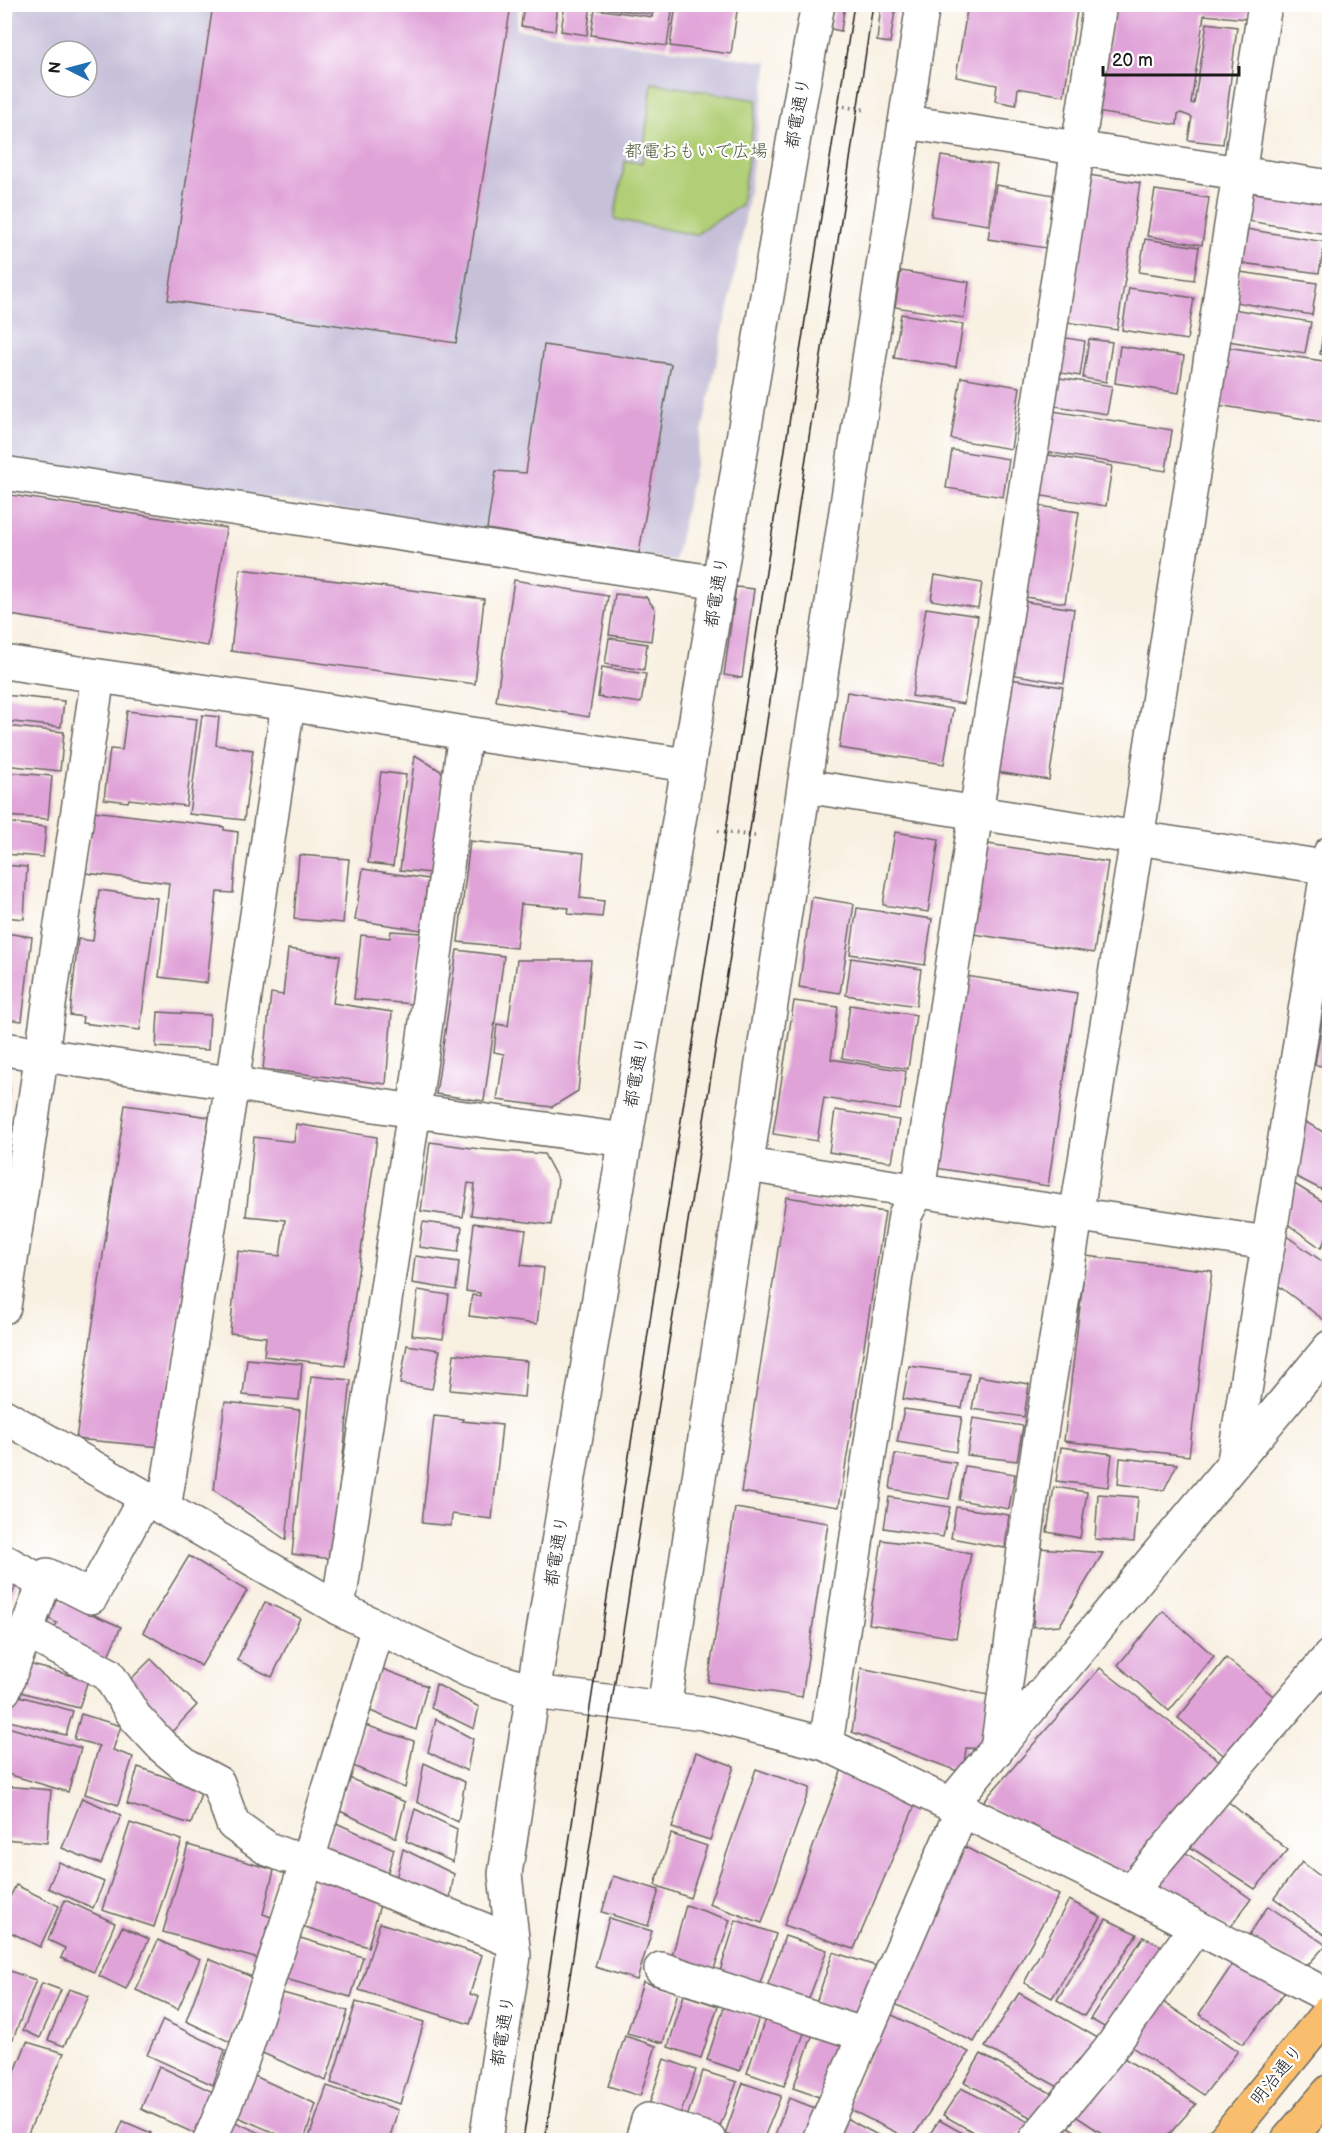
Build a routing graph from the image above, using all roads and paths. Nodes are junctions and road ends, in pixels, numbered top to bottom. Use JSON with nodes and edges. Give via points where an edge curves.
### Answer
{"nodes":[{"id":1,"x":818,"y":4,"type":"edge"},
{"id":2,"x":923,"y":4,"type":"edge"},
{"id":3,"x":1100,"y":4,"type":"edge"},
{"id":4,"x":1265,"y":4,"type":"edge"},
{"id":5,"x":906,"y":122,"type":"junction"},
{"id":6,"x":1079,"y":148,"type":"junction"},
{"id":7,"x":1240,"y":173,"type":"junction"},
{"id":8,"x":1329,"y":187,"type":"edge"},
{"id":9,"x":4,"y":473,"type":"edge"},
{"id":10,"x":719,"y":583,"type":"junction"},
{"id":11,"x":4,"y":662,"type":"edge"},
{"id":12,"x":98,"y":676,"type":"junction"},
{"id":13,"x":288,"y":704,"type":"junction"},
{"id":14,"x":465,"y":733,"type":"junction"},
{"id":15,"x":688,"y":765,"type":"junction"},
{"id":16,"x":805,"y":786,"type":"junction"},
{"id":17,"x":976,"y":813,"type":"junction"},
{"id":18,"x":678,"y":824,"type":"junction"},
{"id":19,"x":1137,"y":839,"type":"junction"},
{"id":20,"x":796,"y":842,"type":"junction"},
{"id":21,"x":1329,"y":863,"type":"edge"},
{"id":22,"x":4,"y":1049,"type":"edge"},
{"id":23,"x":42,"y":1055,"type":"junction"},
{"id":24,"x":232,"y":1084,"type":"junction"},
{"id":25,"x":414,"y":1112,"type":"junction"},
{"id":26,"x":626,"y":1140,"type":"junction"},
{"id":27,"x":747,"y":1165,"type":"junction"},
{"id":28,"x":918,"y":1191,"type":"junction"},
{"id":29,"x":1075,"y":1214,"type":"junction"},
{"id":30,"x":1267,"y":1243,"type":"junction"},
{"id":31,"x":4,"y":1307,"type":"edge"},
{"id":32,"x":1329,"y":1347,"type":"edge"},
{"id":33,"x":4,"y":1416,"type":"edge"},
{"id":34,"x":1234,"y":1461,"type":"junction"},
{"id":35,"x":154,"y":1504,"type":"junction"},
{"id":36,"x":4,"y":1561,"type":"edge"},
{"id":37,"x":44,"y":1583,"type":"junction"},
{"id":38,"x":338,"y":1608,"type":"junction"},
{"id":39,"x":378,"y":1627,"type":"junction"},
{"id":40,"x":27,"y":1632,"type":"junction"},
{"id":41,"x":1329,"y":1656,"type":"edge"},
{"id":42,"x":4,"y":1690,"type":"edge"},
{"id":43,"x":533,"y":1692,"type":"junction"},
{"id":44,"x":664,"y":1708,"type":"junction"},
{"id":45,"x":826,"y":1744,"type":"junction"},
{"id":46,"x":997,"y":1750,"type":"junction"},
{"id":47,"x":956,"y":1807,"type":"junction"},
{"id":48,"x":308,"y":1859,"type":"junction"},
{"id":49,"x":1130,"y":1892,"type":"junction"},
{"id":50,"x":1195,"y":1928,"type":"junction"},
{"id":51,"x":513,"y":1941,"type":"junction"},
{"id":52,"x":661,"y":1969,"type":"dead end"},
{"id":53,"x":1329,"y":1996,"type":"edge"},
{"id":54,"x":1329,"y":2010,"type":"edge"},
{"id":55,"x":865,"y":2035,"type":"junction"},
{"id":56,"x":1329,"y":2091,"type":"edge"},
{"id":57,"x":210,"y":2140,"type":"edge"},
{"id":58,"x":486,"y":2140,"type":"edge"},
{"id":59,"x":642,"y":2140,"type":"edge"},
{"id":60,"x":709,"y":2140,"type":"edge"},
{"id":61,"x":819,"y":2140,"type":"edge"},
{"id":62,"x":1035,"y":2140,"type":"edge"},
{"id":63,"x":1224,"y":2140,"type":"edge"},
{"id":64,"x":1288,"y":2140,"type":"edge"}],
"edges":[{"from":1,"to":10,"type":"street","name":"都電通り"},
{"from":2,"to":5,"type":"street"},
{"from":3,"to":6,"type":"street"},
{"from":4,"to":7,"type":"street"},
{"from":5,"to":6,"type":"street"},
{"from":5,"to":16,"type":"street"},
{"from":6,"to":7,"type":"street"},
{"from":6,"to":17,"type":"street"},
{"from":7,"to":8,"type":"street"},
{"from":7,"to":19,"type":"street"},
{"from":9,"to":10,"type":"street"},
{"from":10,"to":15,"type":"street","name":"都電通り"},
{"from":11,"to":12,"type":"street"},
{"from":12,"to":13,"type":"street"},
{"from":12,"to":23,"type":"street"},
{"from":13,"to":14,"type":"street"},
{"from":13,"to":24,"type":"street"},
{"from":14,"to":15,"type":"street"},
{"from":14,"to":25,"type":"street"},
{"from":15,"to":18,"type":"street","name":"都電通り"},
{"from":16,"to":17,"type":"street"},
{"from":16,"to":20,"type":"street"},
{"from":17,"to":19,"type":"street"},
{"from":17,"to":28,"type":"street"},
{"from":18,"to":20,"type":"path"},
{"from":18,"to":26,"type":"street","name":"都電通り"},
{"from":19,"to":21,"type":"street"},
{"from":19,"to":29,"type":"street"},
{"from":20,"to":27,"type":"street"},
{"from":21,"to":30,"type":"street"},
{"from":22,"to":23,"type":"street"},
{"from":23,"to":24,"type":"street"},
{"from":23,"to":31,"type":"street"},
{"from":24,"to":25,"type":"street"},
{"from":24,"to":35,"type":"street"},
{"from":25,"to":26,"type":"street"},
{"from":25,"to":38,"type":"street"},
{"from":26,"to":43,"type":"street","name":"都電通り"},
{"from":27,"to":28,"type":"street"},
{"from":27,"to":44,"type":"street"},
{"from":28,"to":29,"type":"street"},
{"from":28,"to":45,"type":"street","via":[[905,1215]]},
{"from":29,"to":30,"type":"street"},
{"from":29,"to":46,"type":"street"},
{"from":30,"to":34,"type":"street"},
{"from":32,"to":34,"type":"street"},
{"from":33,"to":35,"type":"street"},
{"from":34,"to":46,"type":"street"},
{"from":35,"to":37,"type":"street","via":[[91,1597],[47,1575]]},
{"from":35,"to":38,"type":"street"},
{"from":36,"to":37,"type":"street"},
{"from":37,"to":40,"type":"street"},
{"from":38,"to":39,"type":"street"},
{"from":39,"to":43,"type":"street","via":[[470,1671]]},
{"from":39,"to":48,"type":"street"},
{"from":40,"to":42,"type":"street"},
{"from":40,"to":48,"type":"street","via":[[108,1674],[135,1717],[163,1747],[186,1766],[218,1783],[233,1824],[268,1849]]},
{"from":41,"to":49,"type":"street"},
{"from":43,"to":44,"type":"street"},
{"from":43,"to":51,"type":"street","name":"都電通り","via":[[505,1874]]},
{"from":44,"to":45,"type":"street","via":[[703,1713]]},
{"from":45,"to":47,"type":"street"},
{"from":46,"to":47,"type":"street"},
{"from":47,"to":49,"type":"street"},
{"from":47,"to":55,"type":"street"},
{"from":48,"to":51,"type":"street"},
{"from":48,"to":57,"type":"street","via":[[237,2076]]},
{"from":49,"to":50,"type":"street"},
{"from":50,"to":53,"type":"street"},
{"from":50,"to":62,"type":"street","via":[[1108,2052]]},
{"from":51,"to":58,"type":"street","name":"都電通り","via":[[514,1956]]},
{"from":52,"to":55,"type":"street"},
{"from":54,"to":63,"type":"main road","name":"明治通り"},
{"from":55,"to":61,"type":"street"},
{"from":56,"to":64,"type":"main road"},
{"from":59,"to":60,"type":"street","via":[[648,2120]]}]}
